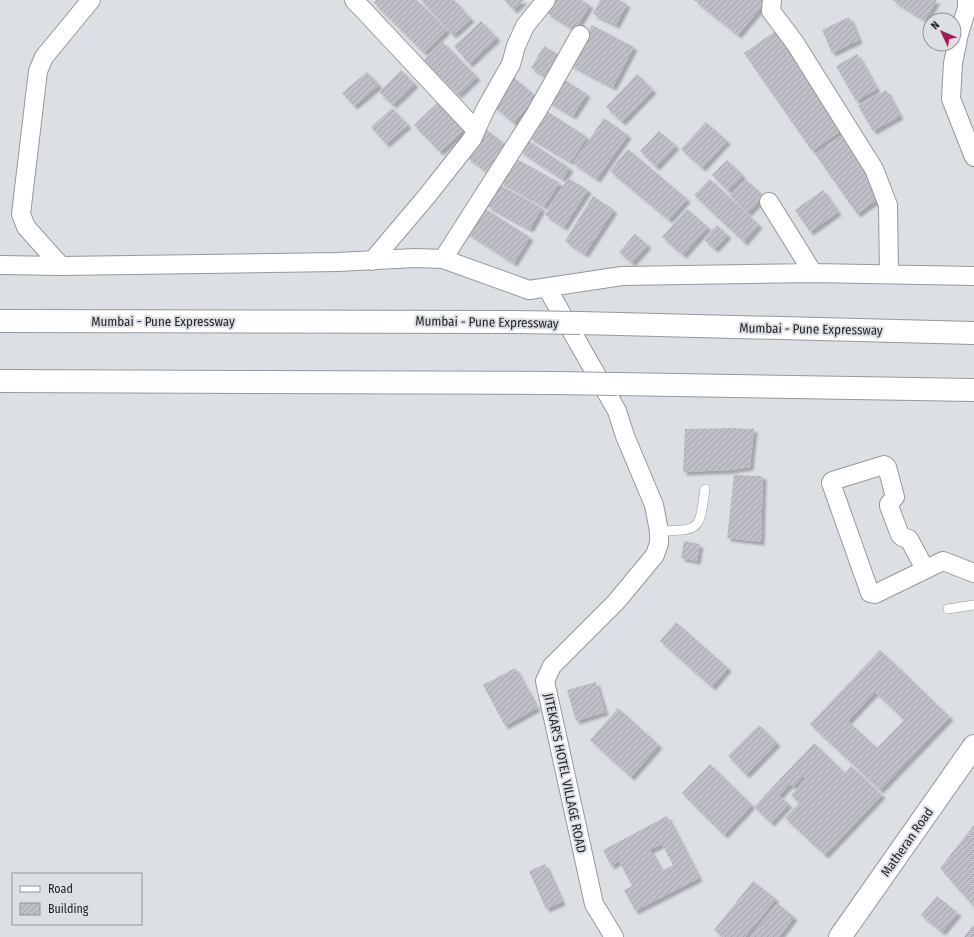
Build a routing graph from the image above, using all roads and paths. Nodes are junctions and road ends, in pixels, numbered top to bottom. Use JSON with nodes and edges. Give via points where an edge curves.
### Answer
{"nodes":[{"id":1,"x":91,"y":0,"type":"edge"},
{"id":2,"x":354,"y":0,"type":"edge"},
{"id":3,"x":546,"y":0,"type":"edge"},
{"id":4,"x":772,"y":0,"type":"edge"},
{"id":5,"x":966,"y":0,"type":"edge"},
{"id":6,"x":580,"y":35,"type":"dead end"},
{"id":7,"x":476,"y":130,"type":"junction"},
{"id":8,"x":974,"y":157,"type":"edge"},
{"id":9,"x":769,"y":202,"type":"dead end"},
{"id":10,"x":443,"y":259,"type":"junction"},
{"id":11,"x":372,"y":261,"type":"junction"},
{"id":12,"x":0,"y":265,"type":"edge"},
{"id":13,"x":61,"y":266,"type":"junction"},
{"id":14,"x":813,"y":273,"type":"junction"},
{"id":15,"x":889,"y":274,"type":"junction"},
{"id":16,"x":974,"y":276,"type":"edge"},
{"id":17,"x":547,"y":288,"type":"junction"},
{"id":18,"x":0,"y":320,"type":"edge"},
{"id":19,"x":974,"y":333,"type":"edge"},
{"id":20,"x":0,"y":381,"type":"edge"},
{"id":21,"x":974,"y":390,"type":"edge"},
{"id":22,"x":705,"y":489,"type":"dead end"},
{"id":23,"x":659,"y":531,"type":"junction"},
{"id":24,"x":925,"y":569,"type":"junction"},
{"id":25,"x":974,"y":573,"type":"edge"},
{"id":26,"x":974,"y":605,"type":"edge"},
{"id":27,"x":948,"y":609,"type":"dead end"},
{"id":28,"x":974,"y":746,"type":"edge"},
{"id":29,"x":614,"y":937,"type":"edge"},
{"id":30,"x":840,"y":937,"type":"edge"}],
"edges":[{"from":1,"to":13,"type":"street","via":[[44,57],[38,71],[21,214],[26,227]]},
{"from":2,"to":7,"type":"street"},
{"from":3,"to":7,"type":"street","via":[[525,26],[511,64]]},
{"from":4,"to":15,"type":"street","via":[[771,11],[795,43],[874,169],[888,205]]},
{"from":5,"to":8,"type":"street","via":[[967,8],[953,63],[951,99]]},
{"from":6,"to":10,"type":"street","via":[[536,113]]},
{"from":7,"to":11,"type":"street","via":[[472,139],[427,196]]},
{"from":9,"to":14,"type":"street"},
{"from":10,"to":11,"type":"street"},
{"from":10,"to":17,"type":"street","via":[[529,290]]},
{"from":11,"to":13,"type":"street"},
{"from":12,"to":13,"type":"street"},
{"from":14,"to":15,"type":"street"},
{"from":14,"to":17,"type":"street","via":[[622,276]]},
{"from":15,"to":16,"type":"street"},
{"from":17,"to":23,"type":"street","name":"JITEKAR'S HOTEL VILLAGE ROAD","via":[[617,411],[654,505]]},
{"from":18,"to":19,"type":"main road","name":"Mumbai - Pune Expressway","bridge":true,"via":[[512,322]]},
{"from":20,"to":21,"type":"main road","bridge":true,"via":[[554,383]]},
{"from":22,"to":23,"type":"lane","via":[[701,518],[695,526],[686,530]]},
{"from":23,"to":29,"type":"street","name":"JITEKAR'S HOTEL VILLAGE ROAD","via":[[655,555],[616,602],[552,666],[545,681],[594,904]]},
{"from":24,"to":24,"type":"street","via":[[875,594],[870,593],[832,481],[884,465],[887,467],[895,497],[889,506],[900,535],[909,539]]},
{"from":24,"to":25,"type":"street","via":[[943,560]]},
{"from":26,"to":27,"type":"lane"},
{"from":28,"to":30,"type":"main road","name":"Matheran Road"}]}
